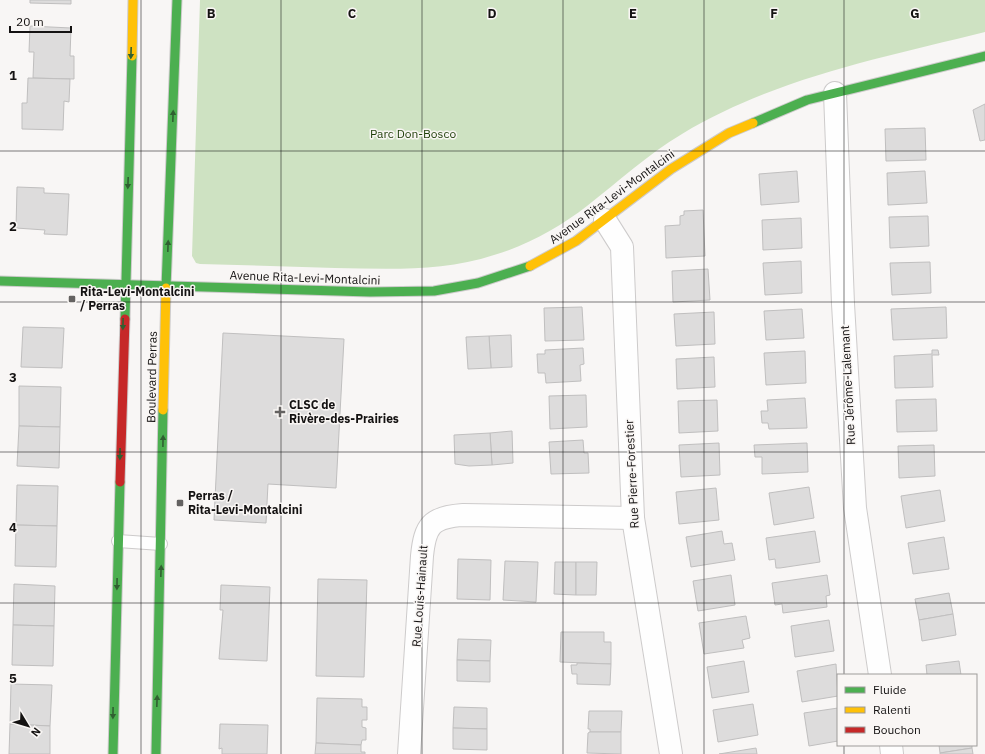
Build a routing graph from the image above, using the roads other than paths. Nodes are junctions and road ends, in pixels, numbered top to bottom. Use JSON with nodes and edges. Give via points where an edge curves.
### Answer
{"nodes":[{"id":1,"x":133,"y":0,"type":"edge"},
{"id":2,"x":177,"y":0,"type":"edge"},
{"id":3,"x":985,"y":56,"type":"edge"},
{"id":4,"x":835,"y":93,"type":"junction"},
{"id":5,"x":605,"y":220,"type":"junction"},
{"id":6,"x":0,"y":281,"type":"edge"},
{"id":7,"x":124,"y":285,"type":"junction"},
{"id":8,"x":166,"y":285,"type":"junction"},
{"id":9,"x":633,"y":518,"type":"junction"},
{"id":10,"x":118,"y":541,"type":"junction"},
{"id":11,"x":161,"y":544,"type":"junction"},
{"id":12,"x":880,"y":674,"type":"edge"},
{"id":13,"x":113,"y":754,"type":"edge"},
{"id":14,"x":156,"y":754,"type":"edge"},
{"id":15,"x":409,"y":754,"type":"edge"},
{"id":16,"x":672,"y":754,"type":"edge"}],
"edges":[{"from":1,"to":7,"type":"main road","one_way":true},
{"from":8,"to":2,"type":"main road","name":"Boulevard Perras","one_way":true},
{"from":3,"to":4,"type":"main road","name":"Avenue Rita-Levi-Montalcini"},
{"from":4,"to":5,"type":"main road","name":"Avenue Rita-Levi-Montalcini","via":[[807,100],[729,133],[671,168]]},
{"from":4,"to":12,"type":"street","name":"Rue Jérôme-Lalemant","via":[[843,304],[855,508]]},
{"from":5,"to":8,"type":"main road","name":"Avenue Rita-Levi-Montalcini","via":[[576,241],[527,268],[456,288],[370,292]]},
{"from":5,"to":9,"type":"street","name":"Rue Pierre-Forestier","via":[[622,247]]},
{"from":6,"to":7,"type":"main road","name":"Avenue Rita-Levi-Montalcini"},
{"from":7,"to":8,"type":"main road","name":"Avenue Rita-Levi-Montalcini"},
{"from":7,"to":10,"type":"main road","one_way":true},
{"from":11,"to":8,"type":"main road","name":"Boulevard Perras","one_way":true},
{"from":9,"to":15,"type":"street","name":"Rue Louis-Hainault","via":[[462,515],[446,516],[430,524],[422,556]]},
{"from":9,"to":16,"type":"street","name":"Rue Pierre-Forestier"},
{"from":10,"to":11,"type":"lane"},
{"from":10,"to":13,"type":"main road","one_way":true},
{"from":14,"to":11,"type":"main road","name":"Boulevard Perras","one_way":true}]}
